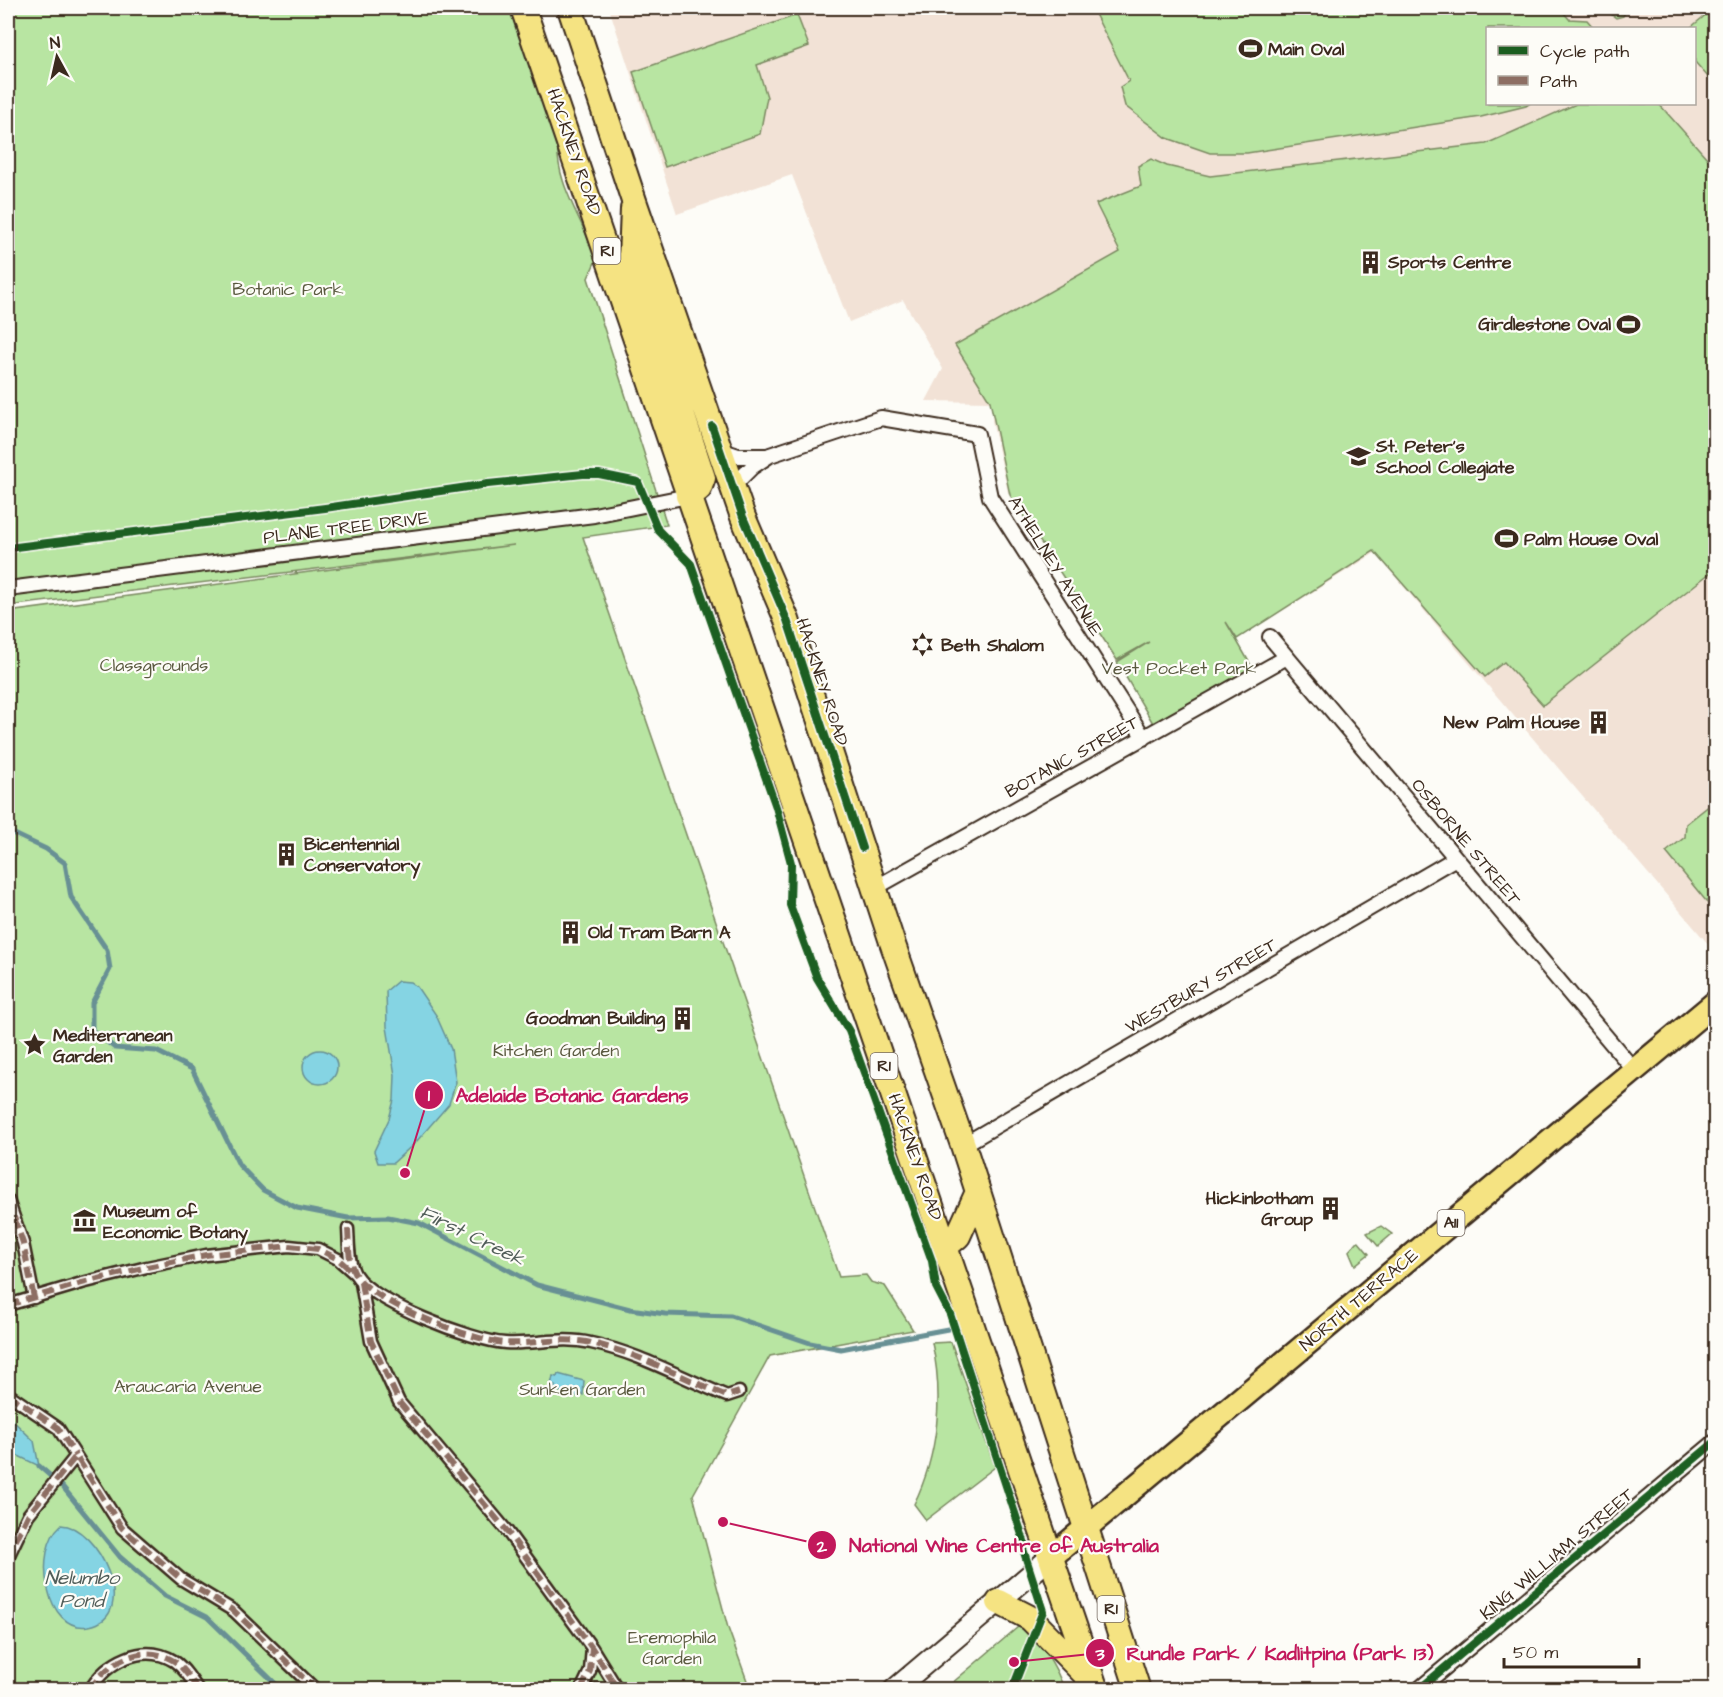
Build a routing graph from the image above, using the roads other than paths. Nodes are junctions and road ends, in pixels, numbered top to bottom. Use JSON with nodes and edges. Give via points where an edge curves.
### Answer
{"nodes":[{"id":1,"x":524,"y":8,"type":"edge"},
{"id":2,"x":570,"y":8,"type":"edge"},
{"id":3,"x":634,"y":201,"type":"junction"},
{"id":4,"x":720,"y":450,"type":"junction"},
{"id":5,"x":770,"y":455,"type":"junction"},
{"id":6,"x":733,"y":486,"type":"junction"},
{"id":7,"x":688,"y":496,"type":"junction"},
{"id":8,"x":8,"y":589,"type":"edge"},
{"id":9,"x":1270,"y":637,"type":"dead end"},
{"id":10,"x":1287,"y":657,"type":"junction"},
{"id":11,"x":1144,"y":738,"type":"junction"},
{"id":12,"x":1456,"y":858,"type":"junction"},
{"id":13,"x":875,"y":888,"type":"junction"},
{"id":14,"x":1716,"y":1002,"type":"edge"},
{"id":15,"x":1634,"y":1070,"type":"junction"},
{"id":16,"x":963,"y":1145,"type":"junction"},
{"id":17,"x":977,"y":1194,"type":"junction"},
{"id":18,"x":8,"y":1200,"type":"edge"},
{"id":19,"x":348,"y":1229,"type":"dead end"},
{"id":20,"x":946,"y":1246,"type":"junction"},
{"id":21,"x":354,"y":1273,"type":"junction"},
{"id":22,"x":361,"y":1283,"type":"junction"},
{"id":23,"x":34,"y":1298,"type":"junction"},
{"id":24,"x":8,"y":1305,"type":"edge"},
{"id":25,"x":739,"y":1392,"type":"dead end"},
{"id":26,"x":8,"y":1394,"type":"edge"},
{"id":27,"x":1716,"y":1441,"type":"edge"},
{"id":28,"x":76,"y":1456,"type":"junction"},
{"id":29,"x":1085,"y":1529,"type":"junction"},
{"id":30,"x":8,"y":1557,"type":"edge"},
{"id":31,"x":1051,"y":1557,"type":"junction"},
{"id":32,"x":999,"y":1602,"type":"junction"},
{"id":33,"x":592,"y":1648,"type":"junction"},
{"id":34,"x":1095,"y":1686,"type":"edge"},
{"id":35,"x":90,"y":1689,"type":"edge"},
{"id":36,"x":198,"y":1689,"type":"edge"},
{"id":37,"x":316,"y":1689,"type":"edge"},
{"id":38,"x":581,"y":1689,"type":"edge"},
{"id":39,"x":593,"y":1689,"type":"edge"},
{"id":40,"x":618,"y":1689,"type":"edge"},
{"id":41,"x":894,"y":1689,"type":"edge"},
{"id":42,"x":1138,"y":1689,"type":"edge"},
{"id":43,"x":1418,"y":1689,"type":"edge"}],
"edges":[{"from":1,"to":7,"type":"highway","name":"HACKNEY ROAD","number":"R1"},
{"from":2,"to":3,"type":"highway","name":"HACKNEY ROAD","number":"R1"},
{"from":3,"to":4,"type":"highway","name":"HACKNEY ROAD","number":"R1"},
{"from":3,"to":7,"type":"highway","via":[[631,258],[703,478],[698,491]]},
{"from":4,"to":5,"type":"street","name":"ATHELNEY AVENUE","via":[[743,456]]},
{"from":4,"to":6,"type":"highway","name":"HACKNEY ROAD","number":"R1"},
{"from":5,"to":6,"type":"street","name":"ATHELNEY AVENUE"},
{"from":5,"to":11,"type":"street","name":"ATHELNEY AVENUE","via":[[882,418],[977,434],[990,496]]},
{"from":6,"to":13,"type":"highway","name":"HACKNEY ROAD","number":"R1","via":[[787,620]]},
{"from":7,"to":8,"type":"street","name":"PLANE TREE DRIVE","via":[[594,515]]},
{"from":7,"to":20,"type":"highway","name":"HACKNEY ROAD","number":"R1"},
{"from":9,"to":10,"type":"street","name":"OSBORNE STREET"},
{"from":10,"to":11,"type":"street","name":"BOTANIC STREET"},
{"from":10,"to":12,"type":"street","name":"OSBORNE STREET"},
{"from":11,"to":13,"type":"street","name":"BOTANIC STREET"},
{"from":12,"to":15,"type":"street","name":"OSBORNE STREET"},
{"from":12,"to":16,"type":"street","name":"WESTBURY STREET"},
{"from":13,"to":16,"type":"highway","name":"HACKNEY ROAD","number":"R1"},
{"from":14,"to":15,"type":"main road","name":"NORTH TERRACE","number":"A11"},
{"from":15,"to":29,"type":"main road","name":"NORTH TERRACE","number":"A11"},
{"from":16,"to":17,"type":"highway","name":"HACKNEY ROAD","number":"R1"},
{"from":17,"to":20,"type":"highway","via":[[958,1236]]},
{"from":17,"to":29,"type":"highway","name":"HACKNEY ROAD","number":"R1"},
{"from":18,"to":23,"type":"street","via":[[23,1243]]},
{"from":19,"to":21,"type":"street"},
{"from":20,"to":31,"type":"highway","name":"HACKNEY ROAD","number":"R1"},
{"from":21,"to":22,"type":"street"},
{"from":21,"to":23,"type":"street","via":[[318,1249],[289,1246],[168,1263]]},
{"from":22,"to":25,"type":"street","via":[[408,1310],[482,1340],[514,1344],[560,1339],[588,1342],[636,1356],[727,1396]]},
{"from":22,"to":33,"type":"street","via":[[371,1341],[399,1402],[507,1530]]},
{"from":23,"to":24,"type":"street"},
{"from":26,"to":28,"type":"street","via":[[58,1428]]},
{"from":27,"to":43,"type":"street","name":"KING WILLIAM STREET"},
{"from":28,"to":30,"type":"street","via":[[28,1515]]},
{"from":28,"to":37,"type":"street","via":[[122,1528],[181,1579],[234,1611]]},
{"from":29,"to":31,"type":"main road","number":"A11"},
{"from":29,"to":42,"type":"highway","number":"R1"},
{"from":31,"to":32,"type":"main road"},
{"from":31,"to":34,"type":"highway","number":"R1"},
{"from":32,"to":34,"type":"highway","via":[[1030,1618]]},
{"from":32,"to":41,"type":"main road"},
{"from":33,"to":38,"type":"street","via":[[590,1671]]},
{"from":33,"to":40,"type":"street"},
{"from":35,"to":36,"type":"street","via":[[113,1664],[144,1654],[176,1663]]},
{"from":39,"to":40,"type":"street"}]}
